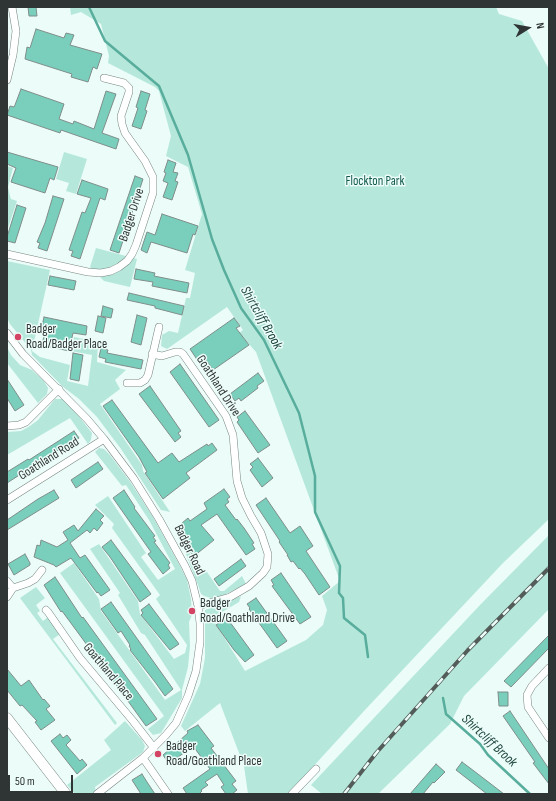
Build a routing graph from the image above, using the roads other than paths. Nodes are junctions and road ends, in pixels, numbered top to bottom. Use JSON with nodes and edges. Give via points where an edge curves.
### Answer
{"nodes":[{"id":1,"x":12,"y":7,"type":"edge"},
{"id":2,"x":104,"y":78,"type":"dead end"},
{"id":3,"x":7,"y":80,"type":"edge"},
{"id":4,"x":7,"y":254,"type":"edge"},
{"id":5,"x":159,"y":327,"type":"dead end"},
{"id":6,"x":7,"y":333,"type":"edge"},
{"id":7,"x":152,"y":354,"type":"junction"},
{"id":8,"x":127,"y":383,"type":"dead end"},
{"id":9,"x":59,"y":389,"type":"junction"},
{"id":10,"x":7,"y":426,"type":"edge"},
{"id":11,"x":104,"y":439,"type":"junction"},
{"id":12,"x":7,"y":500,"type":"edge"},
{"id":13,"x":42,"y":570,"type":"dead end"},
{"id":14,"x":7,"y":581,"type":"edge"},
{"id":15,"x":13,"y":588,"type":"junction"},
{"id":16,"x":7,"y":596,"type":"edge"},
{"id":17,"x":198,"y":606,"type":"junction"},
{"id":18,"x":46,"y":610,"type":"dead end"},
{"id":19,"x":549,"y":668,"type":"edge"},
{"id":20,"x":7,"y":718,"type":"edge"},
{"id":21,"x":549,"y":738,"type":"edge"},
{"id":22,"x":154,"y":748,"type":"junction"},
{"id":23,"x":143,"y":758,"type":"junction"},
{"id":24,"x":316,"y":768,"type":"dead end"},
{"id":25,"x":66,"y":794,"type":"edge"},
{"id":26,"x":97,"y":794,"type":"edge"},
{"id":27,"x":168,"y":794,"type":"edge"},
{"id":28,"x":292,"y":794,"type":"edge"}],
"edges":[{"from":1,"to":3,"type":"street","via":[[16,31]]},
{"from":2,"to":4,"type":"street","name":"Badger Drive","via":[[124,83],[129,88],[122,124],[153,177],[153,193],[132,254],[119,268],[101,273]]},
{"from":5,"to":7,"type":"street"},
{"from":6,"to":9,"type":"street","name":"Badger Road","via":[[23,354]]},
{"from":7,"to":8,"type":"street","via":[[145,380],[140,383]]},
{"from":7,"to":17,"type":"street","name":"Goathland Drive","via":[[183,354],[226,416],[233,435],[237,481],[242,498],[261,533],[268,554],[267,567],[249,586],[230,597]]},
{"from":9,"to":10,"type":"street","via":[[26,422]]},
{"from":9,"to":11,"type":"street","name":"Badger Road"},
{"from":11,"to":12,"type":"street","name":"Goathland Road"},
{"from":11,"to":17,"type":"street","name":"Badger Road","via":[[134,479],[175,546],[192,581]]},
{"from":13,"to":15,"type":"street","via":[[35,579]]},
{"from":14,"to":15,"type":"street"},
{"from":15,"to":16,"type":"street"},
{"from":17,"to":22,"type":"street","name":"Badger Road","via":[[200,642],[192,684],[176,722]]},
{"from":18,"to":22,"type":"street","name":"Goathland Place","via":[[80,658]]},
{"from":19,"to":21,"type":"street","via":[[527,695],[528,707]]},
{"from":20,"to":25,"type":"main road"},
{"from":22,"to":23,"type":"street","name":"Badger Road"},
{"from":23,"to":26,"type":"street","name":"Badger Road"},
{"from":23,"to":27,"type":"street"},
{"from":24,"to":28,"type":"street"}]}
